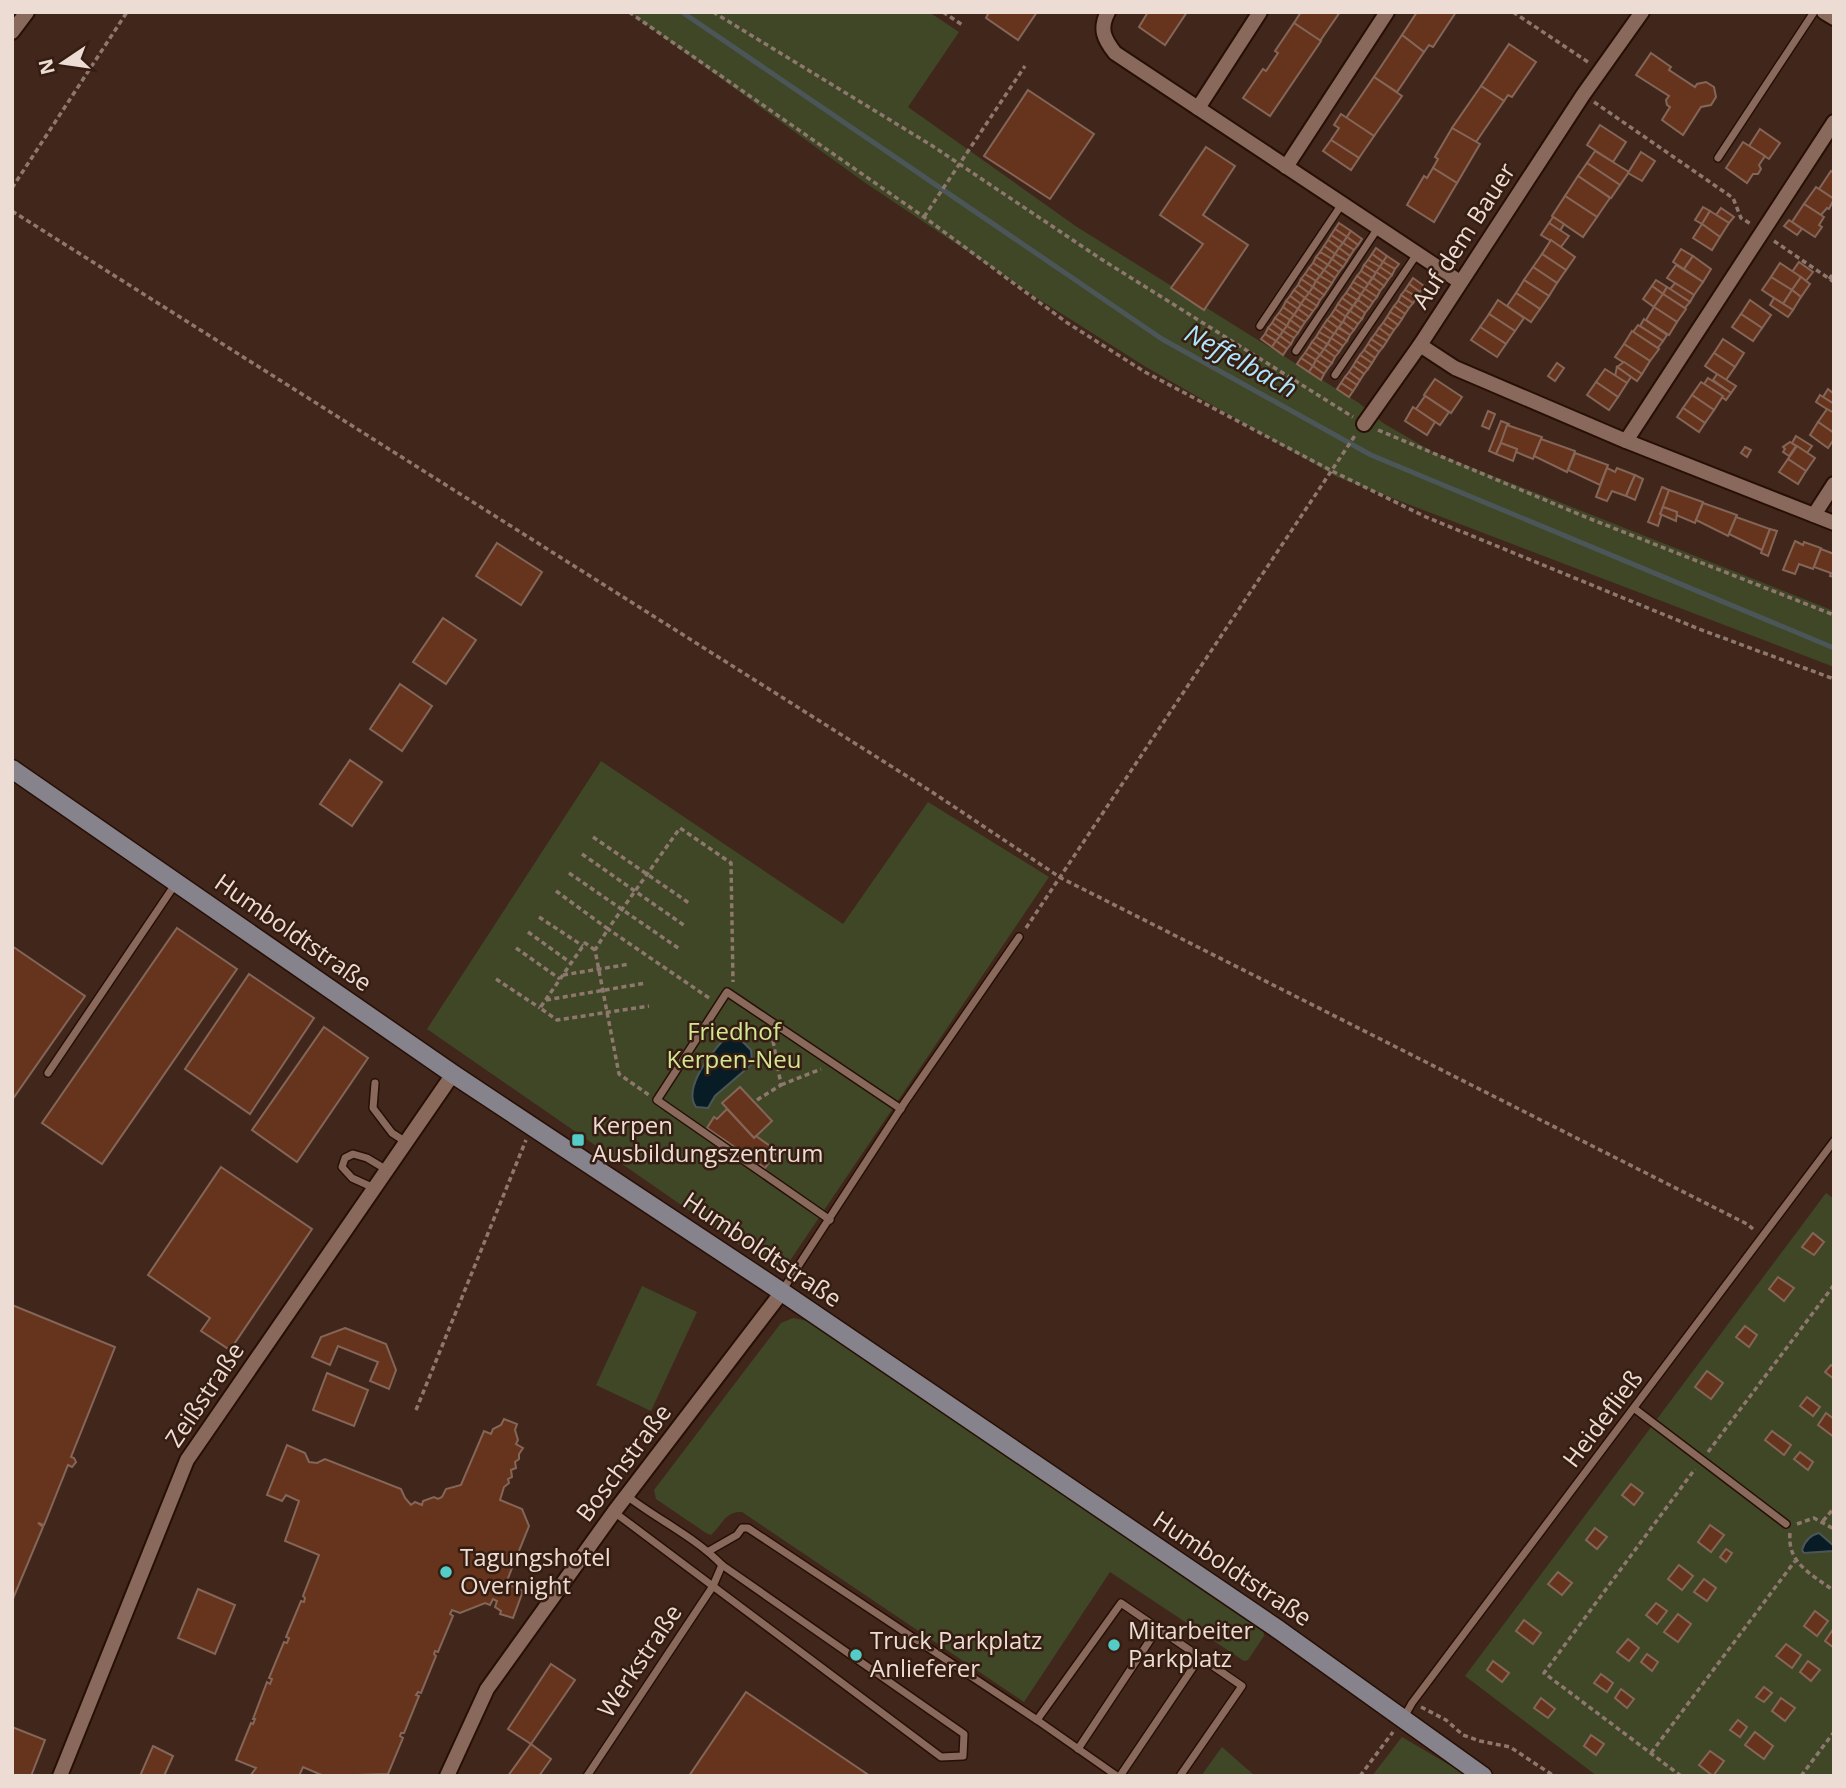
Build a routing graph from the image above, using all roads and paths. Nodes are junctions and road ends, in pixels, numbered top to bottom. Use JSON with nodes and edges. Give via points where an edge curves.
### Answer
{"nodes":[{"id":1,"x":27,"y":12,"type":"edge"},
{"id":2,"x":127,"y":12,"type":"edge"},
{"id":3,"x":629,"y":12,"type":"edge"},
{"id":4,"x":943,"y":12,"type":"edge"},
{"id":5,"x":1108,"y":12,"type":"edge"},
{"id":6,"x":1260,"y":12,"type":"edge"},
{"id":7,"x":1387,"y":12,"type":"edge"},
{"id":8,"x":1513,"y":12,"type":"edge"},
{"id":9,"x":1642,"y":12,"type":"edge"},
{"id":10,"x":1814,"y":12,"type":"edge"},
{"id":11,"x":1824,"y":12,"type":"edge"},
{"id":12,"x":1834,"y":18,"type":"edge"},
{"id":13,"x":964,"y":26,"type":"dead end"},
{"id":14,"x":12,"y":32,"type":"edge"},
{"id":15,"x":1025,"y":66,"type":"dead end"},
{"id":16,"x":1601,"y":71,"type":"junction"},
{"id":17,"x":1583,"y":95,"type":"junction"},
{"id":18,"x":1198,"y":108,"type":"junction"},
{"id":19,"x":1834,"y":122,"type":"edge"},
{"id":20,"x":1718,"y":158,"type":"dead end"},
{"id":21,"x":1286,"y":167,"type":"junction"},
{"id":22,"x":12,"y":188,"type":"edge"},
{"id":23,"x":1342,"y":204,"type":"junction"},
{"id":24,"x":12,"y":211,"type":"edge"},
{"id":25,"x":925,"y":215,"type":"junction"},
{"id":26,"x":1378,"y":228,"type":"junction"},
{"id":27,"x":1762,"y":232,"type":"junction"},
{"id":28,"x":1417,"y":254,"type":"junction"},
{"id":29,"x":1834,"y":272,"type":"edge"},
{"id":30,"x":1831,"y":281,"type":"edge"},
{"id":31,"x":1460,"y":282,"type":"junction"},
{"id":32,"x":1260,"y":326,"type":"dead end"},
{"id":33,"x":1420,"y":345,"type":"junction"},
{"id":34,"x":1296,"y":351,"type":"dead end"},
{"id":35,"x":1335,"y":375,"type":"dead end"},
{"id":36,"x":1364,"y":424,"type":"joint"},
{"id":37,"x":1626,"y":441,"type":"junction"},
{"id":38,"x":1332,"y":471,"type":"junction"},
{"id":39,"x":1834,"y":484,"type":"edge"},
{"id":40,"x":1814,"y":515,"type":"junction"},
{"id":41,"x":1834,"y":523,"type":"edge"},
{"id":42,"x":1834,"y":680,"type":"edge"},
{"id":43,"x":12,"y":769,"type":"edge"},
{"id":44,"x":593,"y":837,"type":"dead end"},
{"id":45,"x":582,"y":854,"type":"dead end"},
{"id":46,"x":569,"y":873,"type":"dead end"},
{"id":47,"x":647,"y":874,"type":"junction"},
{"id":48,"x":1061,"y":878,"type":"junction"},
{"id":49,"x":176,"y":882,"type":"junction"},
{"id":50,"x":556,"y":891,"type":"dead end"},
{"id":51,"x":635,"y":892,"type":"junction"},
{"id":52,"x":689,"y":902,"type":"dead end"},
{"id":53,"x":622,"y":910,"type":"junction"},
{"id":54,"x":539,"y":917,"type":"dead end"},
{"id":55,"x":685,"y":926,"type":"dead end"},
{"id":56,"x":608,"y":929,"type":"junction"},
{"id":57,"x":528,"y":932,"type":"dead end"},
{"id":58,"x":1019,"y":937,"type":"joint"},
{"id":59,"x":583,"y":946,"type":"junction"},
{"id":60,"x":516,"y":948,"type":"dead end"},
{"id":61,"x":595,"y":950,"type":"junction"},
{"id":62,"x":681,"y":950,"type":"dead end"},
{"id":63,"x":571,"y":963,"type":"junction"},
{"id":64,"x":630,"y":964,"type":"dead end"},
{"id":65,"x":599,"y":969,"type":"junction"},
{"id":66,"x":561,"y":977,"type":"junction"},
{"id":67,"x":496,"y":979,"type":"dead end"},
{"id":68,"x":646,"y":984,"type":"dead end"},
{"id":69,"x":603,"y":991,"type":"junction"},
{"id":70,"x":727,"y":992,"type":"junction"},
{"id":71,"x":546,"y":1000,"type":"junction"},
{"id":72,"x":719,"y":1005,"type":"junction"},
{"id":73,"x":649,"y":1006,"type":"dead end"},
{"id":74,"x":540,"y":1008,"type":"junction"},
{"id":75,"x":607,"y":1012,"type":"junction"},
{"id":76,"x":770,"y":1023,"type":"junction"},
{"id":77,"x":832,"y":1064,"type":"junction"},
{"id":78,"x":48,"y":1073,"type":"dead end"},
{"id":79,"x":453,"y":1074,"type":"junction"},
{"id":80,"x":374,"y":1083,"type":"dead end"},
{"id":81,"x":781,"y":1085,"type":"junction"},
{"id":82,"x":657,"y":1100,"type":"junction"},
{"id":83,"x":757,"y":1100,"type":"dead end"},
{"id":84,"x":901,"y":1109,"type":"junction"},
{"id":85,"x":532,"y":1127,"type":"junction"},
{"id":86,"x":407,"y":1142,"type":"junction"},
{"id":87,"x":1834,"y":1142,"type":"edge"},
{"id":88,"x":387,"y":1170,"type":"junction"},
{"id":89,"x":374,"y":1188,"type":"junction"},
{"id":90,"x":830,"y":1220,"type":"junction"},
{"id":91,"x":1763,"y":1237,"type":"junction"},
{"id":92,"x":1834,"y":1285,"type":"edge"},
{"id":93,"x":782,"y":1292,"type":"junction"},
{"id":94,"x":1635,"y":1409,"type":"junction"},
{"id":95,"x":416,"y":1410,"type":"dead end"},
{"id":96,"x":1702,"y":1461,"type":"junction"},
{"id":97,"x":627,"y":1496,"type":"junction"},
{"id":98,"x":1834,"y":1508,"type":"edge"},
{"id":99,"x":614,"y":1512,"type":"junction"},
{"id":100,"x":1823,"y":1521,"type":"junction"},
{"id":101,"x":1786,"y":1524,"type":"dead end"},
{"id":102,"x":1834,"y":1529,"type":"edge"},
{"id":103,"x":709,"y":1551,"type":"junction"},
{"id":104,"x":1795,"y":1561,"type":"junction"},
{"id":105,"x":722,"y":1565,"type":"junction"},
{"id":106,"x":713,"y":1586,"type":"junction"},
{"id":107,"x":1834,"y":1591,"type":"edge"},
{"id":108,"x":1157,"y":1628,"type":"junction"},
{"id":109,"x":1200,"y":1657,"type":"junction"},
{"id":110,"x":1412,"y":1703,"type":"junction"},
{"id":111,"x":1403,"y":1719,"type":"junction"},
{"id":112,"x":1037,"y":1720,"type":"junction"},
{"id":113,"x":1834,"y":1732,"type":"edge"},
{"id":114,"x":1078,"y":1749,"type":"junction"},
{"id":115,"x":1651,"y":1754,"type":"junction"},
{"id":116,"x":60,"y":1776,"type":"edge"},
{"id":117,"x":447,"y":1776,"type":"edge"},
{"id":118,"x":587,"y":1776,"type":"edge"},
{"id":119,"x":1118,"y":1776,"type":"edge"},
{"id":120,"x":1180,"y":1776,"type":"edge"},
{"id":121,"x":1360,"y":1776,"type":"edge"},
{"id":122,"x":1483,"y":1776,"type":"edge"},
{"id":123,"x":1554,"y":1776,"type":"edge"},
{"id":124,"x":1681,"y":1776,"type":"edge"},
{"id":125,"x":1801,"y":1776,"type":"edge"}],
"edges":[{"from":1,"to":14,"type":"street"},
{"from":2,"to":22,"type":"path"},
{"from":3,"to":25,"type":"path"},
{"from":4,"to":13,"type":"path"},
{"from":5,"to":18,"type":"street","via":[[1103,32],[1115,53]]},
{"from":6,"to":18,"type":"street"},
{"from":7,"to":21,"type":"street"},
{"from":8,"to":16,"type":"path"},
{"from":9,"to":16,"type":"street","name":"Auf dem Bauer"},
{"from":10,"to":20,"type":"lane"},
{"from":11,"to":12,"type":"street"},
{"from":15,"to":25,"type":"path"},
{"from":16,"to":17,"type":"street","name":"Auf dem Bauer"},
{"from":17,"to":27,"type":"path","via":[[1733,198],[1741,218]]},
{"from":17,"to":31,"type":"street","name":"Auf dem Bauer"},
{"from":18,"to":21,"type":"street"},
{"from":19,"to":27,"type":"street"},
{"from":21,"to":23,"type":"street"},
{"from":23,"to":26,"type":"street"},
{"from":23,"to":32,"type":"lane"},
{"from":24,"to":48,"type":"path"},
{"from":25,"to":38,"type":"path","via":[[1066,322],[1145,372]]},
{"from":26,"to":28,"type":"street"},
{"from":26,"to":34,"type":"lane"},
{"from":27,"to":30,"type":"path"},
{"from":27,"to":37,"type":"street"},
{"from":28,"to":31,"type":"street"},
{"from":28,"to":35,"type":"lane"},
{"from":29,"to":30,"type":"path"},
{"from":31,"to":33,"type":"street","name":"Auf dem Bauer"},
{"from":33,"to":36,"type":"street","name":"Auf dem Bauer"},
{"from":33,"to":37,"type":"street","via":[[1455,368]]},
{"from":36,"to":38,"type":"path"},
{"from":37,"to":40,"type":"street"},
{"from":38,"to":42,"type":"path","via":[[1426,517]]},
{"from":38,"to":48,"type":"path"},
{"from":39,"to":40,"type":"street"},
{"from":40,"to":41,"type":"street"},
{"from":43,"to":49,"type":"street","name":"Humboldtstraße"},
{"from":44,"to":47,"type":"path"},
{"from":45,"to":51,"type":"path"},
{"from":46,"to":53,"type":"path"},
{"from":47,"to":51,"type":"path"},
{"from":47,"to":52,"type":"path"},
{"from":47,"to":70,"type":"path","via":[[680,828],[731,863],[733,983]]},
{"from":48,"to":58,"type":"path"},
{"from":48,"to":91,"type":"path","via":[[1746,1224]]},
{"from":49,"to":78,"type":"lane"},
{"from":49,"to":79,"type":"street","name":"Humboldtstraße"},
{"from":50,"to":56,"type":"path"},
{"from":51,"to":53,"type":"path"},
{"from":51,"to":55,"type":"path"},
{"from":53,"to":56,"type":"path"},
{"from":53,"to":62,"type":"path"},
{"from":54,"to":59,"type":"path"},
{"from":56,"to":61,"type":"path"},
{"from":56,"to":72,"type":"path"},
{"from":57,"to":63,"type":"path"},
{"from":58,"to":84,"type":"lane"},
{"from":59,"to":61,"type":"path"},
{"from":59,"to":63,"type":"path"},
{"from":60,"to":66,"type":"path"},
{"from":61,"to":65,"type":"path"},
{"from":63,"to":66,"type":"path"},
{"from":64,"to":65,"type":"path"},
{"from":65,"to":66,"type":"path"},
{"from":65,"to":69,"type":"path"},
{"from":66,"to":71,"type":"path"},
{"from":67,"to":74,"type":"path"},
{"from":68,"to":69,"type":"path"},
{"from":69,"to":71,"type":"path"},
{"from":69,"to":75,"type":"path"},
{"from":70,"to":72,"type":"lane"},
{"from":70,"to":76,"type":"lane"},
{"from":71,"to":74,"type":"path"},
{"from":72,"to":82,"type":"lane"},
{"from":73,"to":75,"type":"path"},
{"from":74,"to":75,"type":"path","via":[[557,1020]]},
{"from":75,"to":82,"type":"path","via":[[619,1074]]},
{"from":76,"to":77,"type":"lane"},
{"from":76,"to":81,"type":"path"},
{"from":77,"to":81,"type":"path"},
{"from":77,"to":84,"type":"lane"},
{"from":79,"to":85,"type":"street","name":"Humboldtstraße"},
{"from":79,"to":86,"type":"street","name":"Zeißstraße"},
{"from":80,"to":86,"type":"lane","via":[[373,1108],[392,1133]]},
{"from":81,"to":83,"type":"path"},
{"from":82,"to":90,"type":"lane"},
{"from":84,"to":90,"type":"lane"},
{"from":85,"to":93,"type":"street","name":"Humboldtstraße"},
{"from":85,"to":95,"type":"path"},
{"from":86,"to":88,"type":"street","name":"Zeißstraße"},
{"from":87,"to":91,"type":"lane","name":"Heidefließ"},
{"from":88,"to":89,"type":"street","name":"Zeißstraße"},
{"from":88,"to":89,"type":"lane","via":[[353,1154],[345,1158],[342,1167],[346,1173]]},
{"from":89,"to":116,"type":"street","name":"Zeißstraße","via":[[187,1460]]},
{"from":90,"to":93,"type":"lane"},
{"from":91,"to":94,"type":"lane","name":"Heidefließ"},
{"from":92,"to":96,"type":"path"},
{"from":93,"to":97,"type":"street","name":"Boschstraße"},
{"from":93,"to":111,"type":"street","name":"Humboldtstraße"},
{"from":94,"to":96,"type":"lane"},
{"from":94,"to":110,"type":"lane","name":"Heidefließ"},
{"from":96,"to":101,"type":"lane"},
{"from":96,"to":115,"type":"path","via":[[1544,1673]]},
{"from":97,"to":99,"type":"street","name":"Boschstraße"},
{"from":97,"to":103,"type":"lane"},
{"from":98,"to":100,"type":"path"},
{"from":99,"to":106,"type":"lane"},
{"from":99,"to":117,"type":"street","name":"Boschstraße","via":[[487,1689]]},
{"from":100,"to":102,"type":"path"},
{"from":100,"to":104,"type":"path","via":[[1814,1518],[1796,1525],[1790,1533],[1788,1547]]},
{"from":103,"to":105,"type":"lane"},
{"from":103,"to":112,"type":"lane","via":[[748,1528]]},
{"from":104,"to":107,"type":"path"},
{"from":104,"to":115,"type":"path"},
{"from":105,"to":106,"type":"lane","name":"Werkstraße"},
{"from":105,"to":106,"type":"lane","via":[[964,1734],[963,1756],[941,1757]]},
{"from":106,"to":118,"type":"lane","name":"Werkstraße"},
{"from":108,"to":109,"type":"lane"},
{"from":108,"to":112,"type":"lane","via":[[1121,1603]]},
{"from":108,"to":114,"type":"lane"},
{"from":109,"to":119,"type":"lane"},
{"from":109,"to":120,"type":"lane","via":[[1242,1686]]},
{"from":110,"to":111,"type":"lane","name":"Heidefließ"},
{"from":110,"to":123,"type":"path","via":[[1446,1720],[1463,1735],[1510,1747]]},
{"from":111,"to":121,"type":"path"},
{"from":111,"to":122,"type":"street","name":"Humboldtstraße"},
{"from":112,"to":114,"type":"lane"},
{"from":113,"to":125,"type":"path"},
{"from":114,"to":119,"type":"lane"},
{"from":115,"to":124,"type":"path"}]}
